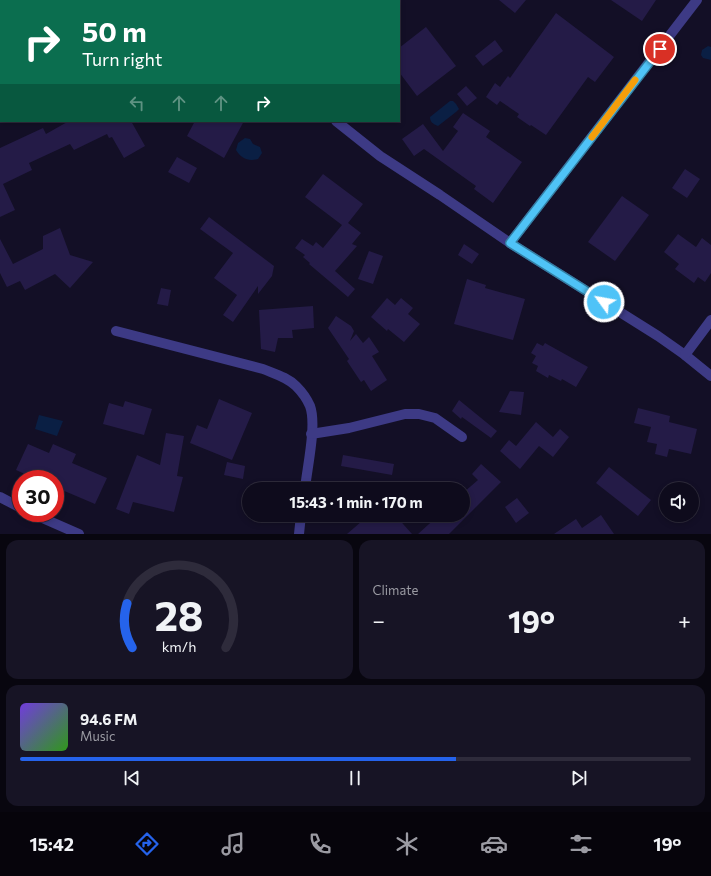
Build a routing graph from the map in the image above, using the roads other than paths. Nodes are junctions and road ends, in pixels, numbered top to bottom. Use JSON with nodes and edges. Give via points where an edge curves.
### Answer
{"nodes":[{"id":1,"x":697,"y":0,"type":"edge"},
{"id":2,"x":337,"y":122,"type":"edge"},
{"id":3,"x":510,"y":243,"type":"junction"},
{"id":4,"x":711,"y":320,"type":"edge"},
{"id":5,"x":116,"y":331,"type":"dead end"},
{"id":6,"x":685,"y":355,"type":"junction"},
{"id":7,"x":711,"y":376,"type":"edge"},
{"id":8,"x":311,"y":434,"type":"junction"},
{"id":9,"x":462,"y":437,"type":"dead end"},
{"id":10,"x":306,"y":482,"type":"edge"},
{"id":11,"x":0,"y":498,"type":"edge"},
{"id":12,"x":12,"y":504,"type":"edge"},
{"id":13,"x":52,"y":522,"type":"edge"},
{"id":14,"x":300,"y":522,"type":"edge"},
{"id":15,"x":79,"y":534,"type":"edge"},
{"id":16,"x":298,"y":534,"type":"edge"}],
"edges":[{"from":1,"to":3,"type":"street"},
{"from":2,"to":3,"type":"street","via":[[380,156]]},
{"from":3,"to":6,"type":"street"},
{"from":4,"to":6,"type":"street"},
{"from":5,"to":8,"type":"street","via":[[251,366],[283,377],[296,386],[310,406]]},
{"from":6,"to":7,"type":"street"},
{"from":8,"to":9,"type":"street","via":[[349,428],[405,414],[419,414],[435,418]]},
{"from":8,"to":10,"type":"street"},
{"from":11,"to":12,"type":"street"},
{"from":13,"to":15,"type":"street"},
{"from":14,"to":16,"type":"street"}]}
